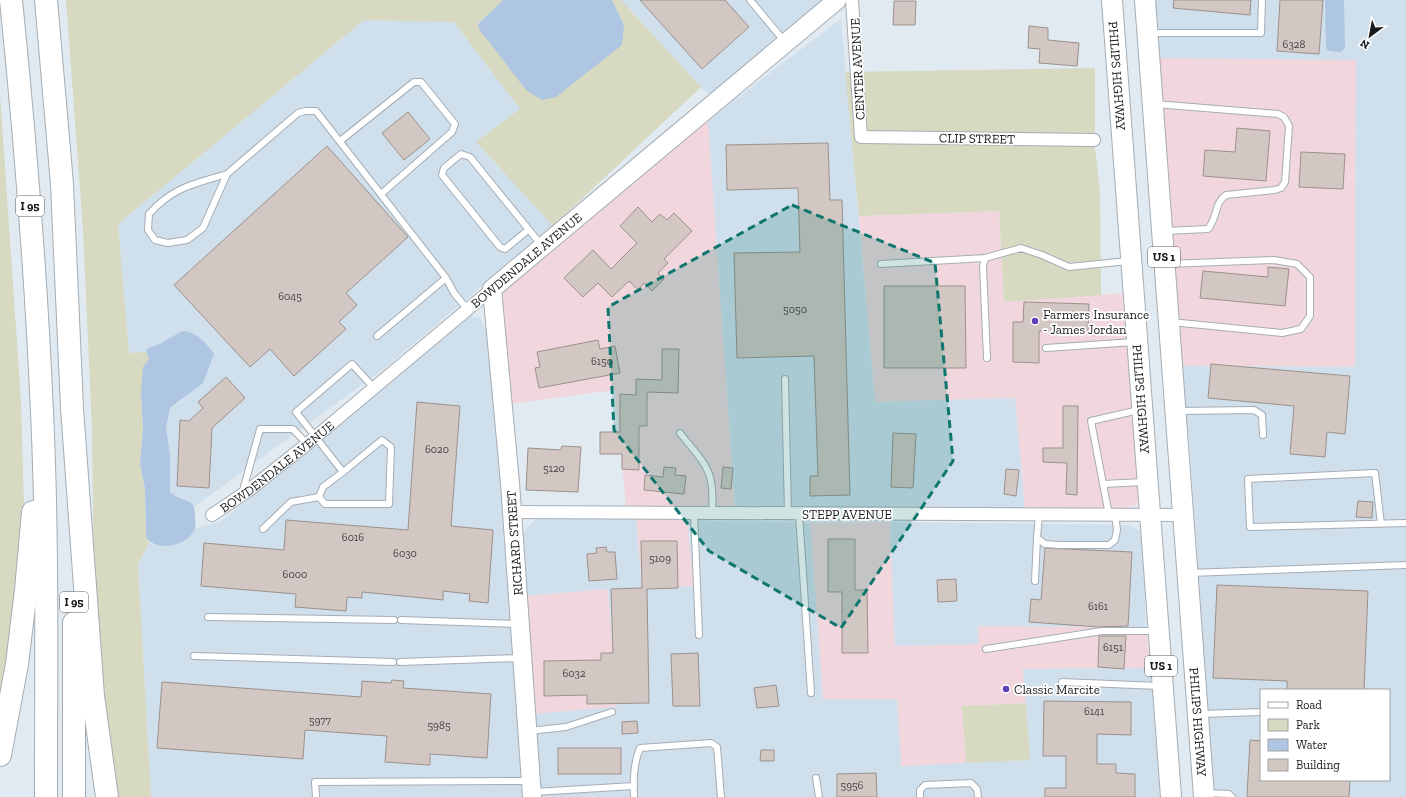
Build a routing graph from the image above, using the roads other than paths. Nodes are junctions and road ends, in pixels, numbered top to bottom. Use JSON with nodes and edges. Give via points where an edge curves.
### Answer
{"nodes":[{"id":1,"x":11,"y":0,"type":"edge"},
{"id":2,"x":46,"y":0,"type":"edge"},
{"id":3,"x":750,"y":0,"type":"edge"},
{"id":4,"x":837,"y":0,"type":"edge"},
{"id":5,"x":852,"y":0,"type":"edge"},
{"id":6,"x":1112,"y":0,"type":"edge"},
{"id":7,"x":1145,"y":0,"type":"edge"},
{"id":8,"x":1262,"y":0,"type":"edge"},
{"id":9,"x":1148,"y":33,"type":"junction"},
{"id":10,"x":786,"y":43,"type":"junction"},
{"id":11,"x":1153,"y":103,"type":"junction"},
{"id":12,"x":860,"y":137,"type":"joint"},
{"id":13,"x":1094,"y":140,"type":"dead end"},
{"id":14,"x":340,"y":141,"type":"junction"},
{"id":15,"x":227,"y":174,"type":"junction"},
{"id":16,"x":381,"y":194,"type":"junction"},
{"id":17,"x":528,"y":230,"type":"junction"},
{"id":18,"x":1162,"y":231,"type":"junction"},
{"id":19,"x":543,"y":247,"type":"junction"},
{"id":20,"x":985,"y":258,"type":"junction"},
{"id":21,"x":1131,"y":260,"type":"junction"},
{"id":22,"x":882,"y":264,"type":"dead end"},
{"id":23,"x":1165,"y":264,"type":"junction"},
{"id":24,"x":446,"y":278,"type":"junction"},
{"id":25,"x":492,"y":289,"type":"junction"},
{"id":26,"x":468,"y":310,"type":"junction"},
{"id":27,"x":1169,"y":322,"type":"junction"},
{"id":28,"x":1137,"y":334,"type":"junction"},
{"id":29,"x":377,"y":336,"type":"dead end"},
{"id":30,"x":1046,"y":348,"type":"dead end"},
{"id":31,"x":987,"y":358,"type":"dead end"},
{"id":32,"x":785,"y":379,"type":"dead end"},
{"id":33,"x":374,"y":388,"type":"junction"},
{"id":34,"x":72,"y":408,"type":"junction"},
{"id":35,"x":1143,"y":409,"type":"junction"},
{"id":36,"x":1176,"y":411,"type":"junction"},
{"id":37,"x":42,"y":412,"type":"junction"},
{"id":38,"x":680,"y":433,"type":"dead end"},
{"id":39,"x":1263,"y":435,"type":"dead end"},
{"id":40,"x":311,"y":441,"type":"junction"},
{"id":41,"x":343,"y":472,"type":"junction"},
{"id":42,"x":1148,"y":481,"type":"junction"},
{"id":43,"x":1103,"y":484,"type":"junction"},
{"id":44,"x":242,"y":495,"type":"junction"},
{"id":45,"x":320,"y":497,"type":"junction"},
{"id":46,"x":511,"y":512,"type":"junction"},
{"id":47,"x":694,"y":513,"type":"junction"},
{"id":48,"x":712,"y":513,"type":"junction"},
{"id":49,"x":793,"y":514,"type":"junction"},
{"id":50,"x":212,"y":515,"type":"dead end"},
{"id":51,"x":1039,"y":515,"type":"junction"},
{"id":52,"x":1112,"y":515,"type":"junction"},
{"id":53,"x":1150,"y":515,"type":"junction"},
{"id":54,"x":1183,"y":515,"type":"junction"},
{"id":55,"x":1406,"y":523,"type":"edge"},
{"id":56,"x":1381,"y":524,"type":"junction"},
{"id":57,"x":263,"y":530,"type":"dead end"},
{"id":58,"x":1037,"y":538,"type":"junction"},
{"id":59,"x":1406,"y":565,"type":"edge"},
{"id":60,"x":1188,"y":573,"type":"junction"},
{"id":61,"x":1154,"y":575,"type":"junction"},
{"id":62,"x":1035,"y":582,"type":"dead end"},
{"id":63,"x":208,"y":617,"type":"dead end"},
{"id":64,"x":519,"y":624,"type":"junction"},
{"id":65,"x":1159,"y":631,"type":"junction"},
{"id":66,"x":699,"y":634,"type":"dead end"},
{"id":67,"x":986,"y":649,"type":"dead end"},
{"id":68,"x":194,"y":656,"type":"dead end"},
{"id":69,"x":521,"y":658,"type":"junction"},
{"id":70,"x":1062,"y":682,"type":"dead end"},
{"id":71,"x":1163,"y":686,"type":"junction"},
{"id":72,"x":811,"y":693,"type":"dead end"},
{"id":73,"x":612,"y":712,"type":"dead end"},
{"id":74,"x":1260,"y":712,"type":"edge"},
{"id":75,"x":1198,"y":714,"type":"junction"},
{"id":76,"x":527,"y":731,"type":"junction"},
{"id":77,"x":0,"y":755,"type":"edge"},
{"id":78,"x":816,"y":778,"type":"dead end"},
{"id":79,"x":634,"y":786,"type":"junction"},
{"id":80,"x":532,"y":790,"type":"edge"},
{"id":81,"x":1204,"y":795,"type":"edge"},
{"id":82,"x":46,"y":797,"type":"edge"},
{"id":83,"x":74,"y":797,"type":"edge"},
{"id":84,"x":107,"y":797,"type":"edge"},
{"id":85,"x":316,"y":797,"type":"edge"},
{"id":86,"x":634,"y":797,"type":"edge"},
{"id":87,"x":721,"y":797,"type":"edge"},
{"id":88,"x":819,"y":797,"type":"edge"},
{"id":89,"x":920,"y":797,"type":"edge"},
{"id":90,"x":978,"y":797,"type":"edge"},
{"id":91,"x":1171,"y":797,"type":"edge"},
{"id":92,"x":1232,"y":797,"type":"edge"}],
"edges":[{"from":1,"to":37,"type":"highway","number":"I 95","via":[[28,167]]},
{"from":2,"to":34,"type":"highway","number":"I 95","via":[[62,184]]},
{"from":3,"to":10,"type":"lane"},
{"from":4,"to":10,"type":"street","name":"BOWDENDALE AVENUE"},
{"from":5,"to":12,"type":"street","name":"CENTER AVENUE"},
{"from":6,"to":21,"type":"main road","name":"PHILIPS HIGHWAY","number":"US 1"},
{"from":7,"to":9,"type":"main road","name":"PHILIPS HIGHWAY","number":"US 1"},
{"from":8,"to":9,"type":"lane","via":[[1261,33]]},
{"from":9,"to":11,"type":"main road","name":"PHILIPS HIGHWAY","number":"US 1"},
{"from":10,"to":19,"type":"street","name":"BOWDENDALE AVENUE"},
{"from":11,"to":18,"type":"main road","name":"PHILIPS HIGHWAY","number":"US 1"},
{"from":11,"to":18,"type":"lane","via":[[1278,114],[1284,117],[1289,126],[1285,182],[1281,188],[1226,195],[1221,198],[1214,221],[1208,229]]},
{"from":12,"to":13,"type":"street","name":"CLIP STREET"},
{"from":14,"to":15,"type":"lane","via":[[316,111],[298,113]]},
{"from":14,"to":16,"type":"lane"},
{"from":14,"to":16,"type":"lane","via":[[414,82],[422,82],[455,124],[452,132]]},
{"from":15,"to":15,"type":"lane","via":[[203,228],[187,240],[168,243],[155,240],[148,230],[149,214],[160,201],[182,187]]},
{"from":16,"to":24,"type":"lane"},
{"from":17,"to":17,"type":"lane","via":[[470,157],[461,154],[444,168],[442,175],[500,247],[505,248]]},
{"from":17,"to":19,"type":"lane"},
{"from":18,"to":23,"type":"main road","name":"PHILIPS HIGHWAY","number":"US 1"},
{"from":19,"to":25,"type":"street","name":"BOWDENDALE AVENUE"},
{"from":20,"to":21,"type":"lane","via":[[1020,248],[1069,267]]},
{"from":20,"to":22,"type":"lane"},
{"from":20,"to":31,"type":"lane","via":[[983,266]]},
{"from":21,"to":28,"type":"main road","name":"PHILIPS HIGHWAY","number":"US 1"},
{"from":23,"to":27,"type":"main road","name":"PHILIPS HIGHWAY","number":"US 1"},
{"from":23,"to":27,"type":"lane","via":[[1274,260],[1297,264],[1310,277],[1310,316],[1301,329],[1282,333]]},
{"from":24,"to":26,"type":"lane"},
{"from":24,"to":29,"type":"lane"},
{"from":25,"to":26,"type":"street","name":"BOWDENDALE AVENUE"},
{"from":25,"to":46,"type":"street","name":"RICHARD STREET"},
{"from":26,"to":33,"type":"street","name":"BOWDENDALE AVENUE"},
{"from":27,"to":28,"type":"main road"},
{"from":27,"to":36,"type":"main road","name":"PHILIPS HIGHWAY","number":"US 1"},
{"from":28,"to":30,"type":"lane"},
{"from":28,"to":35,"type":"main road","name":"PHILIPS HIGHWAY","number":"US 1"},
{"from":32,"to":49,"type":"lane"},
{"from":33,"to":40,"type":"street","name":"BOWDENDALE AVENUE"},
{"from":33,"to":40,"type":"lane","via":[[352,364],[296,412]]},
{"from":34,"to":83,"type":"highway","number":"I 95"},
{"from":34,"to":84,"type":"highway","via":[[93,696]]},
{"from":35,"to":42,"type":"main road","name":"PHILIPS HIGHWAY","number":"US 1"},
{"from":35,"to":43,"type":"lane","via":[[1091,420]]},
{"from":36,"to":39,"type":"lane","via":[[1254,410],[1262,415]]},
{"from":36,"to":54,"type":"main road","name":"PHILIPS HIGHWAY","number":"US 1"},
{"from":37,"to":77,"type":"highway","via":[[22,627]]},
{"from":37,"to":82,"type":"highway","number":"I 95","via":[[47,586]]},
{"from":38,"to":48,"type":"lane","via":[[711,474],[714,491]]},
{"from":40,"to":41,"type":"lane"},
{"from":40,"to":44,"type":"street","name":"BOWDENDALE AVENUE"},
{"from":40,"to":44,"type":"lane","via":[[294,429],[260,429]]},
{"from":41,"to":45,"type":"lane","via":[[323,487]]},
{"from":41,"to":45,"type":"lane","via":[[382,440],[391,446],[389,504],[325,504]]},
{"from":42,"to":43,"type":"lane"},
{"from":42,"to":53,"type":"main road","name":"PHILIPS HIGHWAY","number":"US 1"},
{"from":43,"to":52,"type":"lane"},
{"from":44,"to":50,"type":"street","name":"BOWDENDALE AVENUE"},
{"from":45,"to":57,"type":"lane","via":[[291,502]]},
{"from":46,"to":47,"type":"street","name":"STEPP AVENUE"},
{"from":46,"to":64,"type":"street","name":"RICHARD STREET"},
{"from":47,"to":48,"type":"street","name":"STEPP AVENUE"},
{"from":47,"to":66,"type":"lane"},
{"from":48,"to":49,"type":"street","name":"STEPP AVENUE"},
{"from":49,"to":51,"type":"street","name":"STEPP AVENUE"},
{"from":49,"to":72,"type":"lane"},
{"from":51,"to":52,"type":"street","name":"STEPP AVENUE"},
{"from":51,"to":58,"type":"lane"},
{"from":52,"to":53,"type":"street","name":"STEPP AVENUE"},
{"from":52,"to":58,"type":"lane","via":[[1117,530],[1115,540],[1109,545],[1045,544]]},
{"from":53,"to":54,"type":"street","name":"STEPP AVENUE"},
{"from":53,"to":61,"type":"main road","name":"PHILIPS HIGHWAY","number":"US 1"},
{"from":54,"to":60,"type":"main road","name":"PHILIPS HIGHWAY","number":"US 1"},
{"from":55,"to":56,"type":"lane"},
{"from":56,"to":56,"type":"lane","via":[[1250,527],[1248,479],[1375,473]]},
{"from":58,"to":62,"type":"lane"},
{"from":59,"to":60,"type":"lane"},
{"from":60,"to":61,"type":"main road"},
{"from":60,"to":75,"type":"main road","name":"PHILIPS HIGHWAY","number":"US 1"},
{"from":61,"to":65,"type":"main road","name":"PHILIPS HIGHWAY","number":"US 1"},
{"from":63,"to":64,"type":"lane"},
{"from":64,"to":69,"type":"street","name":"RICHARD STREET"},
{"from":65,"to":67,"type":"lane","via":[[1102,632]]},
{"from":65,"to":71,"type":"main road","name":"PHILIPS HIGHWAY","number":"US 1"},
{"from":68,"to":69,"type":"lane","via":[[397,662]]},
{"from":69,"to":76,"type":"street","name":"RICHARD STREET"},
{"from":70,"to":71,"type":"lane"},
{"from":71,"to":91,"type":"main road","name":"PHILIPS HIGHWAY","number":"US 1"},
{"from":73,"to":76,"type":"lane","via":[[566,727]]},
{"from":74,"to":75,"type":"lane"},
{"from":75,"to":81,"type":"main road","name":"PHILIPS HIGHWAY","number":"US 1"},
{"from":76,"to":80,"type":"street","name":"RICHARD STREET"},
{"from":78,"to":88,"type":"lane"},
{"from":79,"to":80,"type":"lane"},
{"from":79,"to":86,"type":"lane"},
{"from":79,"to":87,"type":"lane","via":[[640,748],[711,743],[717,747]]},
{"from":80,"to":85,"type":"lane","via":[[315,782]]},
{"from":81,"to":92,"type":"lane","via":[[1229,794]]},
{"from":89,"to":90,"type":"lane","via":[[920,790],[925,785],[971,783],[977,789]]}]}
